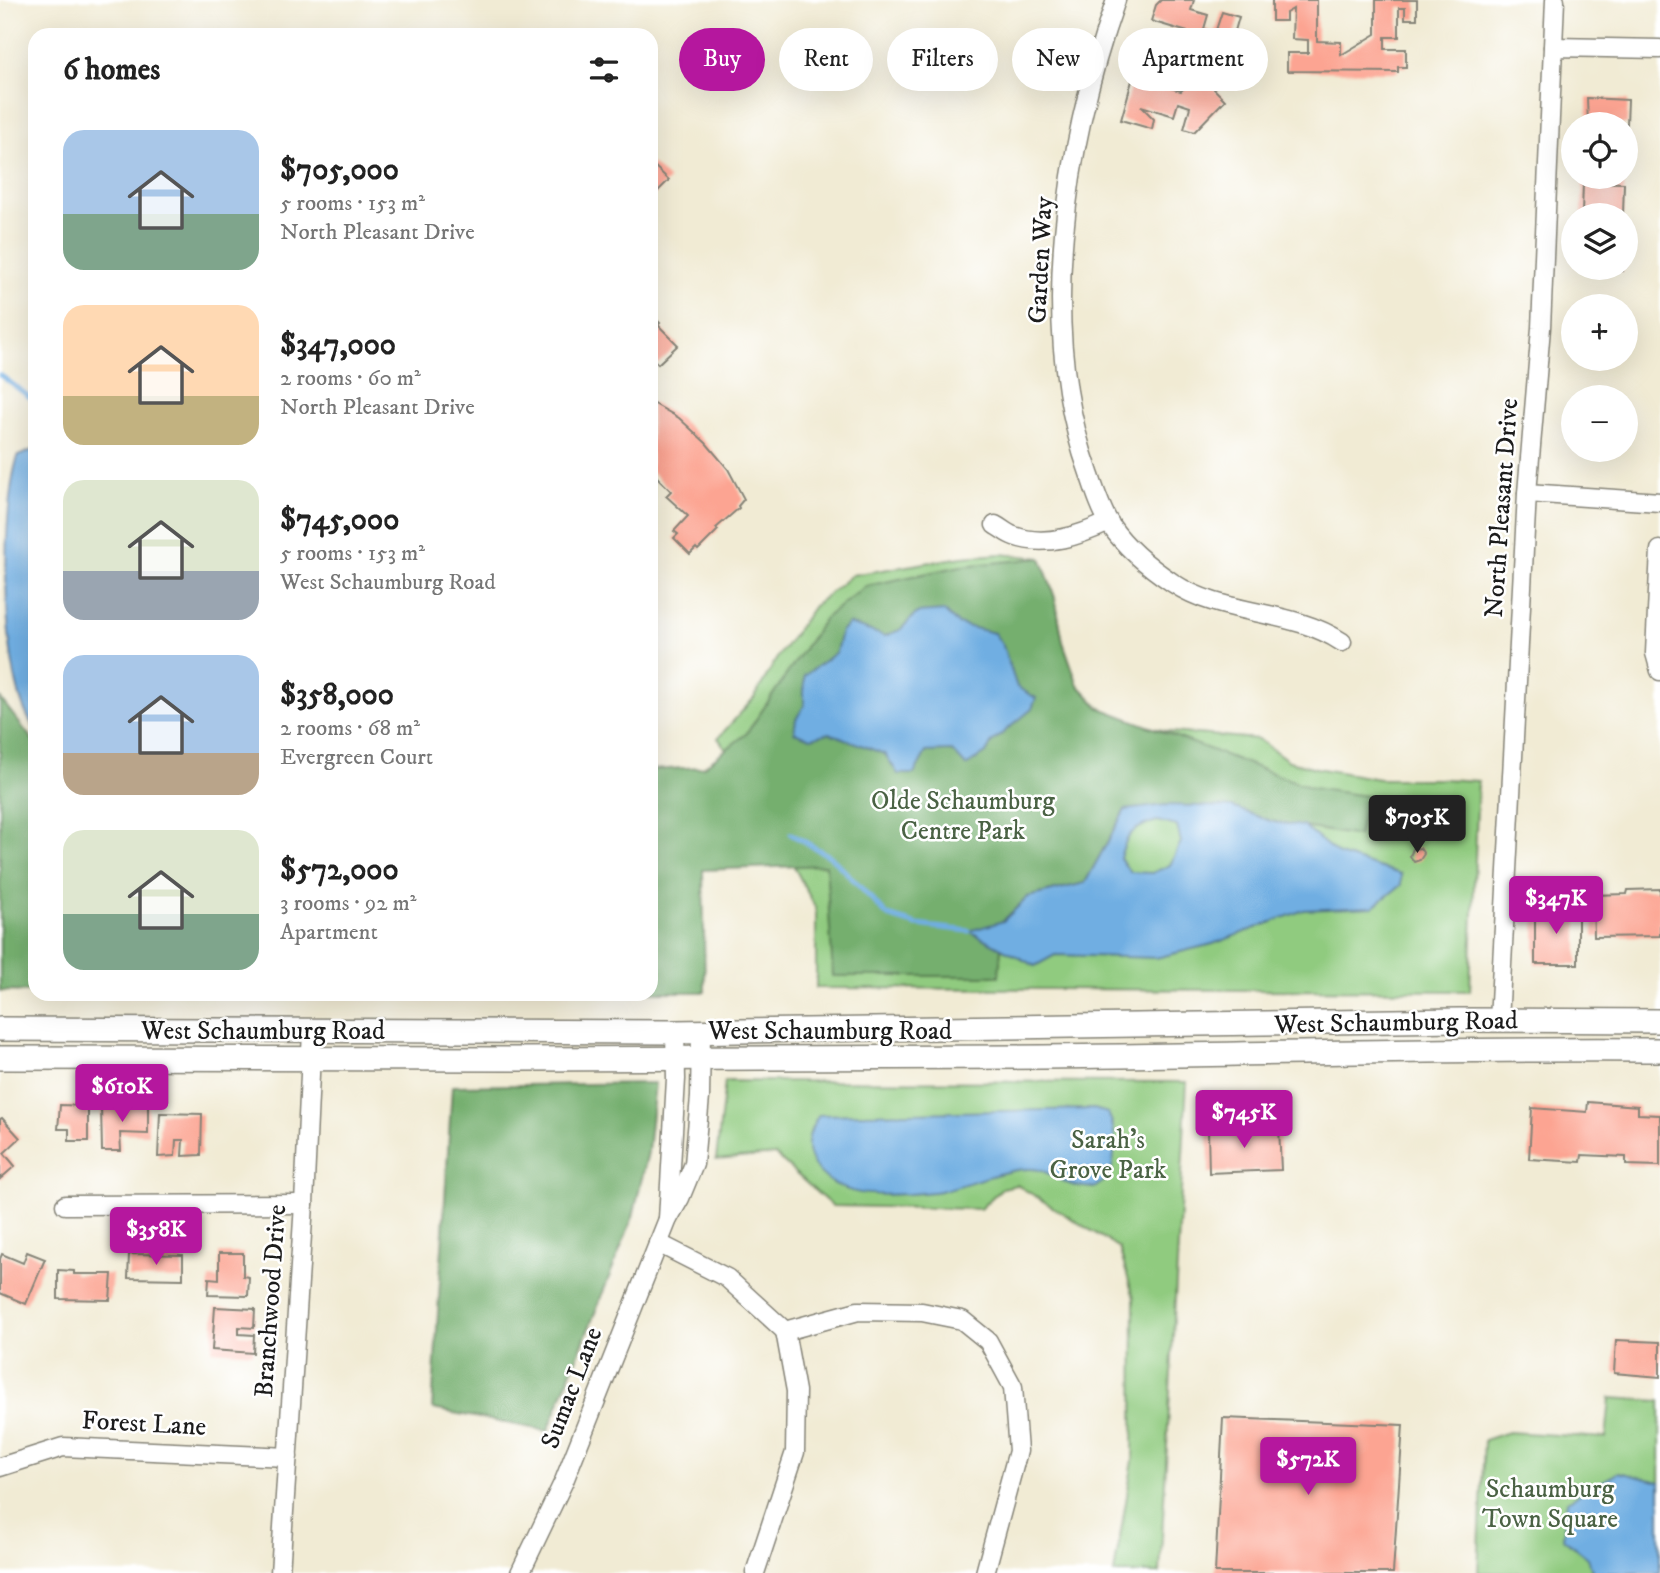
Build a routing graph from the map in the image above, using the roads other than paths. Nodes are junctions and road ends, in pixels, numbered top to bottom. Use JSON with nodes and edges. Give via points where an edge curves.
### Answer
{"nodes":[{"id":1,"x":1116,"y":0,"type":"edge"},
{"id":2,"x":1555,"y":0,"type":"edge"},
{"id":3,"x":1553,"y":47,"type":"junction"},
{"id":4,"x":1660,"y":49,"type":"edge"},
{"id":5,"x":1527,"y":493,"type":"junction"},
{"id":6,"x":1660,"y":502,"type":"edge"},
{"id":7,"x":1109,"y":522,"type":"junction"},
{"id":8,"x":995,"y":524,"type":"dead end"},
{"id":9,"x":1660,"y":550,"type":"edge"},
{"id":10,"x":1342,"y":642,"type":"dead end"},
{"id":11,"x":1658,"y":667,"type":"edge"},
{"id":12,"x":1499,"y":1021,"type":"junction"},
{"id":13,"x":1660,"y":1021,"type":"edge"},
{"id":14,"x":0,"y":1029,"type":"edge"},
{"id":15,"x":312,"y":1031,"type":"junction"},
{"id":16,"x":675,"y":1032,"type":"junction"},
{"id":17,"x":701,"y":1032,"type":"junction"},
{"id":18,"x":1660,"y":1050,"type":"edge"},
{"id":19,"x":0,"y":1058,"type":"edge"},
{"id":20,"x":310,"y":1059,"type":"junction"},
{"id":21,"x":676,"y":1060,"type":"junction"},
{"id":22,"x":701,"y":1060,"type":"junction"},
{"id":23,"x":304,"y":1204,"type":"junction"},
{"id":24,"x":65,"y":1205,"type":"dead end"},
{"id":25,"x":668,"y":1219,"type":"junction"},
{"id":26,"x":658,"y":1243,"type":"junction"},
{"id":27,"x":785,"y":1331,"type":"junction"},
{"id":28,"x":288,"y":1457,"type":"junction"},
{"id":29,"x":0,"y":1467,"type":"edge"},
{"id":30,"x":280,"y":1573,"type":"edge"},
{"id":31,"x":520,"y":1573,"type":"edge"},
{"id":32,"x":755,"y":1573,"type":"edge"},
{"id":33,"x":985,"y":1573,"type":"edge"}],
"edges":[{"from":1,"to":7,"type":"street","name":"Garden Way","via":[[1096,62],[1078,146],[1062,275],[1073,425]]},
{"from":2,"to":3,"type":"street","name":"North Pleasant Drive"},
{"from":3,"to":4,"type":"street"},
{"from":3,"to":5,"type":"street","name":"North Pleasant Drive","via":[[1539,360]]},
{"from":5,"to":6,"type":"street"},
{"from":5,"to":12,"type":"street","name":"North Pleasant Drive"},
{"from":7,"to":8,"type":"street","via":[[1084,534],[1036,540],[1014,536]]},
{"from":7,"to":10,"type":"street","name":"Garden Way","via":[[1126,543],[1175,584],[1207,600],[1304,623]]},
{"from":9,"to":11,"type":"street"},
{"from":12,"to":13,"type":"main road","name":"West Schaumburg Road"},
{"from":12,"to":17,"type":"main road","name":"West Schaumburg Road"},
{"from":14,"to":15,"type":"main road","name":"West Schaumburg Road"},
{"from":15,"to":16,"type":"main road","name":"West Schaumburg Road"},
{"from":15,"to":20,"type":"street","name":"Branchwood Drive"},
{"from":16,"to":17,"type":"main road","name":"West Schaumburg Road"},
{"from":16,"to":21,"type":"street","name":"Sumac Lane"},
{"from":17,"to":22,"type":"street","name":"Sumac Lane"},
{"from":18,"to":22,"type":"main road","name":"West Schaumburg Road","via":[[1497,1048]]},
{"from":19,"to":20,"type":"main road","name":"West Schaumburg Road"},
{"from":20,"to":21,"type":"main road","name":"West Schaumburg Road"},
{"from":20,"to":23,"type":"street","name":"Branchwood Drive"},
{"from":21,"to":22,"type":"main road","name":"West Schaumburg Road"},
{"from":21,"to":25,"type":"street","name":"Sumac Lane"},
{"from":22,"to":25,"type":"street","name":"Sumac Lane","via":[[694,1164]]},
{"from":23,"to":24,"type":"street"},
{"from":23,"to":28,"type":"street","name":"Branchwood Drive"},
{"from":25,"to":26,"type":"street","name":"Sumac Lane"},
{"from":26,"to":27,"type":"street","via":[[727,1278]]},
{"from":26,"to":31,"type":"street","name":"Sumac Lane","via":[[564,1481]]},
{"from":27,"to":32,"type":"street","via":[[796,1391],[795,1452]]},
{"from":27,"to":33,"type":"street","via":[[858,1311],[922,1312],[962,1320],[988,1341],[1013,1387],[1018,1451]]},
{"from":28,"to":29,"type":"street","name":"Forest Lane","via":[[63,1447]]},
{"from":28,"to":30,"type":"street","name":"Branchwood Drive"}]}
